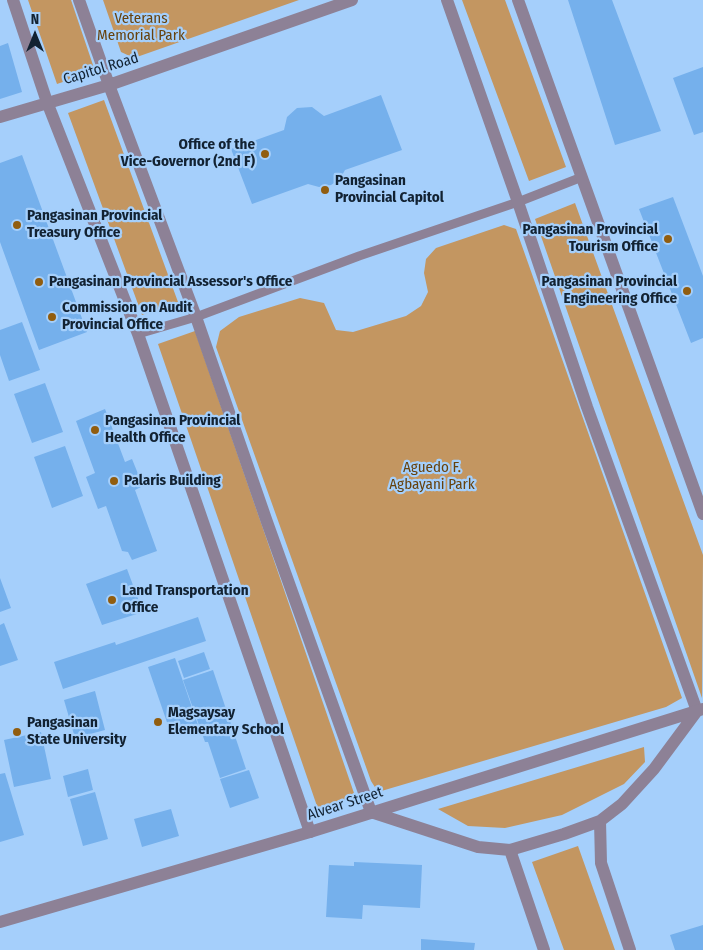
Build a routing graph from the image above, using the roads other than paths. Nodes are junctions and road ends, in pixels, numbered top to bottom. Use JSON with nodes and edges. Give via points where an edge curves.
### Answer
{"nodes":[{"id":1,"x":13,"y":0,"type":"edge"},
{"id":2,"x":79,"y":0,"type":"edge"},
{"id":3,"x":352,"y":0,"type":"edge"},
{"id":4,"x":447,"y":0,"type":"edge"},
{"id":5,"x":518,"y":0,"type":"edge"},
{"id":6,"x":109,"y":85,"type":"junction"},
{"id":7,"x":47,"y":102,"type":"junction"},
{"id":8,"x":0,"y":117,"type":"edge"},
{"id":9,"x":582,"y":177,"type":"junction"},
{"id":10,"x":518,"y":202,"type":"junction"},
{"id":11,"x":196,"y":317,"type":"junction"},
{"id":12,"x":138,"y":334,"type":"junction"},
{"id":13,"x":703,"y":514,"type":"edge"},
{"id":14,"x":700,"y":710,"type":"edge"},
{"id":15,"x":371,"y":812,"type":"junction"},
{"id":16,"x":600,"y":821,"type":"junction"},
{"id":17,"x":310,"y":832,"type":"junction"},
{"id":18,"x":510,"y":850,"type":"junction"},
{"id":19,"x":0,"y":922,"type":"edge"},
{"id":20,"x":544,"y":950,"type":"edge"},
{"id":21,"x":630,"y":950,"type":"edge"}],
"edges":[{"from":1,"to":7,"type":"street"},
{"from":2,"to":6,"type":"street"},
{"from":3,"to":6,"type":"street","name":"Capitol Road"},
{"from":4,"to":10,"type":"street"},
{"from":5,"to":9,"type":"street"},
{"from":6,"to":7,"type":"street","name":"Capitol Road"},
{"from":6,"to":11,"type":"street"},
{"from":7,"to":8,"type":"street","name":"Capitol Road"},
{"from":7,"to":12,"type":"street"},
{"from":9,"to":10,"type":"lane"},
{"from":9,"to":13,"type":"street"},
{"from":10,"to":11,"type":"lane"},
{"from":10,"to":14,"type":"street","via":[[587,408]]},
{"from":11,"to":12,"type":"lane"},
{"from":11,"to":15,"type":"street"},
{"from":12,"to":17,"type":"street"},
{"from":14,"to":15,"type":"street","name":"Alvear Street"},
{"from":14,"to":16,"type":"street","via":[[654,769],[622,804]]},
{"from":15,"to":17,"type":"street","name":"Alvear Street"},
{"from":15,"to":18,"type":"street","via":[[478,846]]},
{"from":16,"to":18,"type":"street"},
{"from":16,"to":21,"type":"street","via":[[602,863]]},
{"from":17,"to":19,"type":"street","name":"Alvear Street"},
{"from":18,"to":20,"type":"street"}]}
